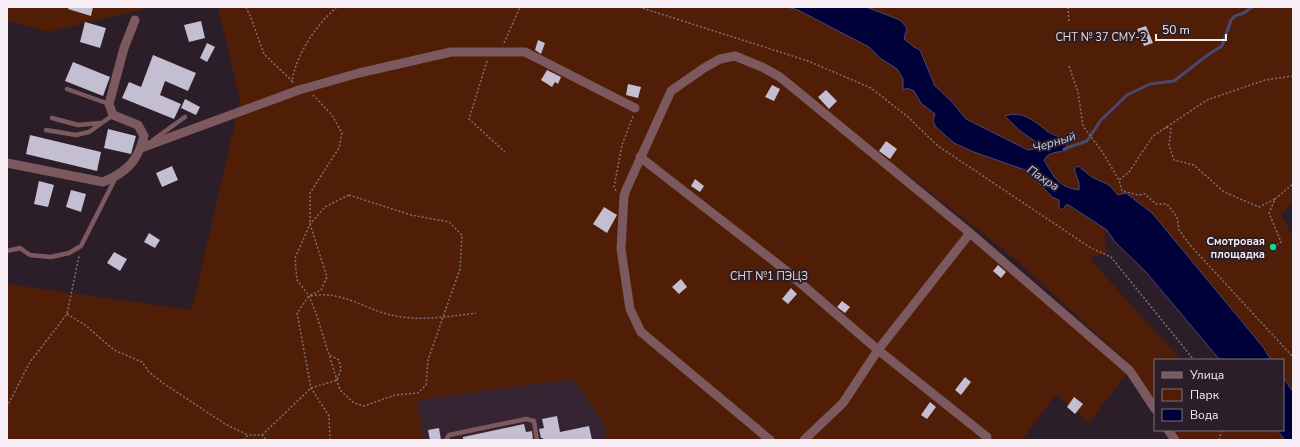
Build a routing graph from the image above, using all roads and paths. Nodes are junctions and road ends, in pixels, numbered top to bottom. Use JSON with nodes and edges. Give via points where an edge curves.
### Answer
{"nodes":[{"id":1,"x":246,"y":7,"type":"edge"},
{"id":2,"x":337,"y":7,"type":"edge"},
{"id":3,"x":520,"y":7,"type":"edge"},
{"id":4,"x":639,"y":7,"type":"edge"},
{"id":5,"x":1068,"y":7,"type":"edge"},
{"id":6,"x":135,"y":20,"type":"dead end"},
{"id":7,"x":1069,"y":22,"type":"dead end"},
{"id":8,"x":490,"y":51,"type":"junction"},
{"id":9,"x":500,"y":52,"type":"junction"},
{"id":10,"x":1069,"y":66,"type":"dead end"},
{"id":11,"x":1293,"y":76,"type":"edge"},
{"id":12,"x":292,"y":81,"type":"junction"},
{"id":13,"x":67,"y":89,"type":"dead end"},
{"id":14,"x":304,"y":90,"type":"junction"},
{"id":15,"x":109,"y":104,"type":"junction"},
{"id":16,"x":635,"y":108,"type":"joint"},
{"id":17,"x":113,"y":115,"type":"junction"},
{"id":18,"x":184,"y":117,"type":"dead end"},
{"id":19,"x":52,"y":118,"type":"dead end"},
{"id":20,"x":100,"y":123,"type":"junction"},
{"id":21,"x":1166,"y":126,"type":"junction"},
{"id":22,"x":46,"y":130,"type":"dead end"},
{"id":23,"x":141,"y":148,"type":"junction"},
{"id":24,"x":505,"y":152,"type":"dead end"},
{"id":25,"x":640,"y":157,"type":"junction"},
{"id":26,"x":7,"y":163,"type":"edge"},
{"id":27,"x":116,"y":177,"type":"junction"},
{"id":28,"x":1119,"y":180,"type":"junction"},
{"id":29,"x":1293,"y":184,"type":"edge"},
{"id":30,"x":624,"y":196,"type":"junction"},
{"id":31,"x":1274,"y":199,"type":"junction"},
{"id":32,"x":310,"y":224,"type":"junction"},
{"id":33,"x":970,"y":233,"type":"junction"},
{"id":34,"x":81,"y":246,"type":"junction"},
{"id":35,"x":1273,"y":247,"type":"dead end"},
{"id":36,"x":7,"y":251,"type":"edge"},
{"id":37,"x":309,"y":296,"type":"junction"},
{"id":38,"x":476,"y":313,"type":"dead end"},
{"id":39,"x":67,"y":314,"type":"junction"},
{"id":40,"x":443,"y":317,"type":"junction"},
{"id":41,"x":878,"y":350,"type":"junction"},
{"id":42,"x":330,"y":355,"type":"junction"},
{"id":43,"x":1293,"y":357,"type":"edge"},
{"id":44,"x":1193,"y":359,"type":"edge"},
{"id":45,"x":338,"y":380,"type":"junction"},
{"id":46,"x":311,"y":388,"type":"junction"},
{"id":47,"x":7,"y":407,"type":"edge"},
{"id":48,"x":1154,"y":408,"type":"edge"},
{"id":49,"x":1169,"y":431,"type":"edge"},
{"id":50,"x":248,"y":435,"type":"junction"},
{"id":51,"x":262,"y":435,"type":"junction"},
{"id":52,"x":987,"y":437,"type":"dead end"},
{"id":53,"x":244,"y":440,"type":"edge"},
{"id":54,"x":266,"y":440,"type":"edge"},
{"id":55,"x":330,"y":440,"type":"edge"},
{"id":56,"x":446,"y":440,"type":"edge"},
{"id":57,"x":537,"y":440,"type":"edge"},
{"id":58,"x":770,"y":440,"type":"edge"},
{"id":59,"x":804,"y":440,"type":"edge"},
{"id":60,"x":1175,"y":440,"type":"edge"}],
"edges":[{"from":1,"to":12,"type":"path","via":[[264,54]]},
{"from":2,"to":12,"type":"path","via":[[315,30],[294,67]]},
{"from":3,"to":9,"type":"path"},
{"from":4,"to":44,"type":"path","via":[[808,61],[872,88],[938,146],[1091,248],[1111,258]]},
{"from":5,"to":7,"type":"path"},
{"from":6,"to":15,"type":"street","via":[[124,48]]},
{"from":8,"to":9,"type":"street"},
{"from":8,"to":14,"type":"street","via":[[451,52],[359,73]]},
{"from":8,"to":24,"type":"path","via":[[469,119]]},
{"from":9,"to":16,"type":"street","via":[[526,52]]},
{"from":10,"to":28,"type":"path","via":[[1078,92],[1083,126]]},
{"from":11,"to":21,"type":"path","via":[[1265,80],[1207,100]]},
{"from":12,"to":14,"type":"path"},
{"from":13,"to":15,"type":"lane"},
{"from":14,"to":23,"type":"street"},
{"from":14,"to":32,"type":"path","via":[[332,115],[342,133],[339,148],[310,193]]},
{"from":15,"to":17,"type":"street"},
{"from":16,"to":30,"type":"path","via":[[622,145],[614,187],[617,195]]},
{"from":17,"to":20,"type":"lane"},
{"from":17,"to":23,"type":"street","via":[[138,125],[144,136]]},
{"from":18,"to":23,"type":"lane"},
{"from":19,"to":20,"type":"lane","via":[[78,126]]},
{"from":20,"to":22,"type":"lane","via":[[89,132],[76,135]]},
{"from":21,"to":28,"type":"path","via":[[1153,136],[1129,172]]},
{"from":21,"to":31,"type":"path","via":[[1171,129],[1169,145],[1174,160],[1194,165],[1224,192],[1259,207]]},
{"from":23,"to":27,"type":"street","via":[[137,158]]},
{"from":25,"to":30,"type":"street"},
{"from":25,"to":33,"type":"street","via":[[670,91],[704,68],[735,56],[780,76]]},
{"from":25,"to":41,"type":"street","via":[[784,269]]},
{"from":26,"to":27,"type":"street","via":[[104,182]]},
{"from":27,"to":34,"type":"lane"},
{"from":28,"to":43,"type":"path","via":[[1122,191],[1145,194],[1156,204],[1167,204],[1177,217],[1179,230],[1190,245]]},
{"from":29,"to":31,"type":"path"},
{"from":30,"to":58,"type":"street","via":[[621,249],[630,309],[641,332]]},
{"from":31,"to":35,"type":"path","via":[[1269,213],[1281,242]]},
{"from":32,"to":37,"type":"path","via":[[295,258],[296,280]]},
{"from":32,"to":37,"type":"path","via":[[327,277],[321,290]]},
{"from":32,"to":40,"type":"path","via":[[325,207],[349,195],[411,215],[449,222],[462,235],[460,269]]},
{"from":33,"to":41,"type":"street"},
{"from":33,"to":48,"type":"street","via":[[1130,371]]},
{"from":34,"to":36,"type":"lane","via":[[51,257],[30,255],[20,248]]},
{"from":34,"to":39,"type":"path"},
{"from":37,"to":40,"type":"path","via":[[321,294],[349,299],[395,315],[425,320]]},
{"from":37,"to":42,"type":"path"},
{"from":37,"to":46,"type":"path","via":[[296,313]]},
{"from":38,"to":40,"type":"path"},
{"from":39,"to":47,"type":"path","via":[[30,362]]},
{"from":39,"to":50,"type":"path","via":[[85,325],[114,350],[142,362],[163,383],[225,424]]},
{"from":40,"to":45,"type":"path","via":[[428,360],[426,385],[418,393],[395,395],[364,406],[354,403],[340,390]]},
{"from":41,"to":52,"type":"street"},
{"from":41,"to":59,"type":"street","via":[[843,403]]},
{"from":42,"to":45,"type":"path"},
{"from":42,"to":45,"type":"path","via":[[339,360],[341,369]]},
{"from":45,"to":46,"type":"path"},
{"from":46,"to":51,"type":"path"},
{"from":46,"to":55,"type":"path","via":[[329,416]]},
{"from":49,"to":60,"type":"street"},
{"from":50,"to":51,"type":"path"},
{"from":50,"to":53,"type":"path"},
{"from":51,"to":54,"type":"path"},
{"from":56,"to":57,"type":"lane","via":[[449,435],[526,419],[534,421]]}]}
